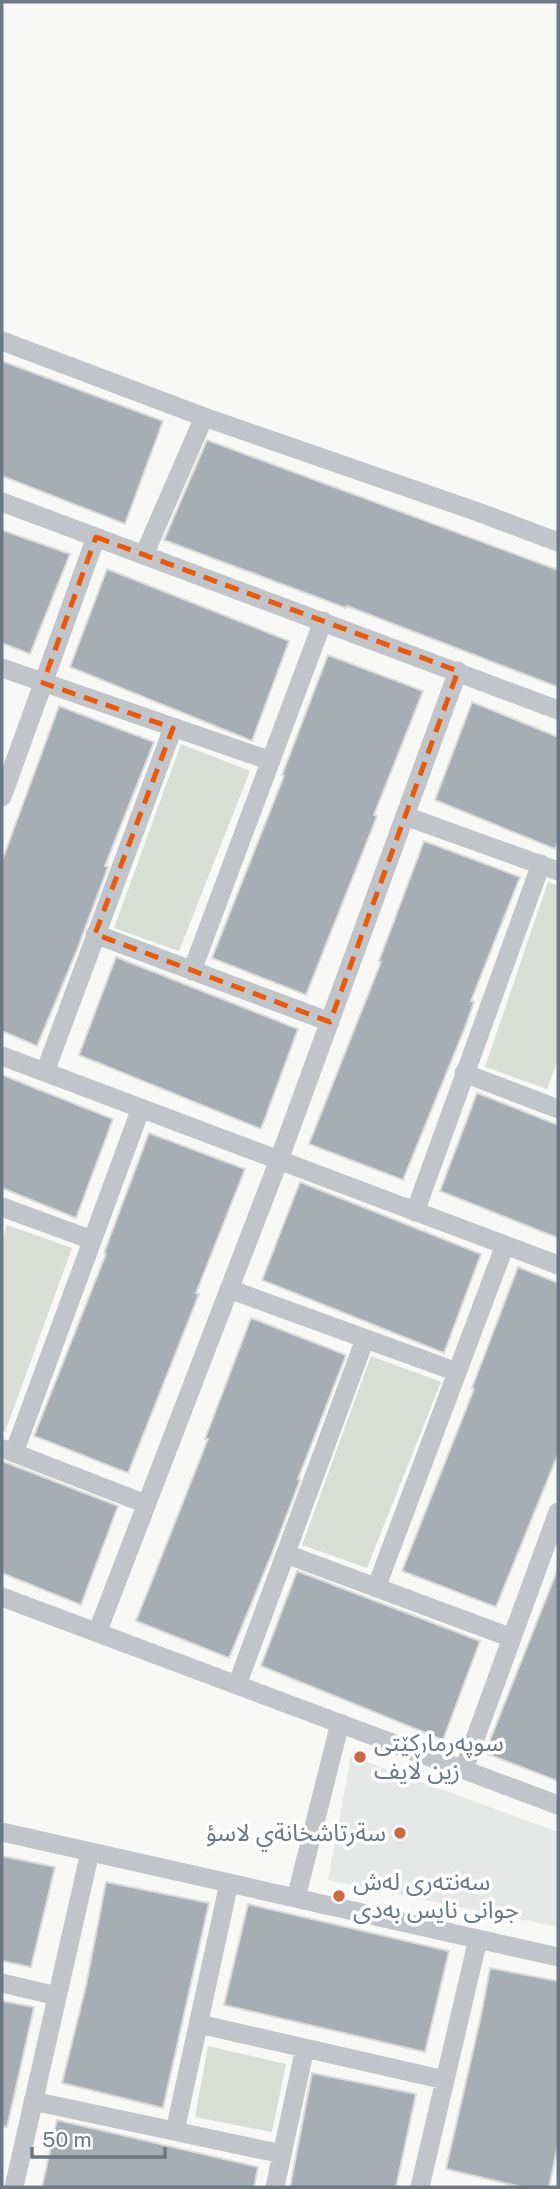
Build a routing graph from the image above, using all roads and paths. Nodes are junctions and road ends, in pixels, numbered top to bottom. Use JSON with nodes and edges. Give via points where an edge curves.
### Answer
{"nodes":[{"id":1,"x":2,"y":341,"type":"edge"},
{"id":2,"x":204,"y":417,"type":"junction"},
{"id":3,"x":2,"y":502,"type":"edge"},
{"id":4,"x":96,"y":537,"type":"junction"},
{"id":5,"x":558,"y":542,"type":"edge"},
{"id":6,"x":144,"y":555,"type":"junction"},
{"id":7,"x":323,"y":621,"type":"junction"},
{"id":8,"x":2,"y":668,"type":"edge"},
{"id":9,"x":458,"y":671,"type":"junction"},
{"id":10,"x":43,"y":683,"type":"junction"},
{"id":11,"x":558,"y":710,"type":"edge"},
{"id":12,"x":173,"y":728,"type":"junction"},
{"id":13,"x":271,"y":761,"type":"junction"},
{"id":14,"x":2,"y":797,"type":"edge"},
{"id":15,"x":405,"y":816,"type":"junction"},
{"id":16,"x":549,"y":868,"type":"edge"},
{"id":17,"x":95,"y":934,"type":"junction"},
{"id":18,"x":192,"y":971,"type":"junction"},
{"id":19,"x":330,"y":1023,"type":"junction"},
{"id":20,"x":2,"y":1056,"type":"edge"},
{"id":21,"x":45,"y":1072,"type":"junction"},
{"id":22,"x":464,"y":1073,"type":"junction"},
{"id":23,"x":558,"y":1107,"type":"edge"},
{"id":24,"x":141,"y":1108,"type":"junction"},
{"id":25,"x":279,"y":1160,"type":"junction"},
{"id":26,"x":2,"y":1207,"type":"edge"},
{"id":27,"x":415,"y":1212,"type":"junction"},
{"id":28,"x":92,"y":1240,"type":"junction"},
{"id":29,"x":505,"y":1245,"type":"junction"},
{"id":30,"x":558,"y":1265,"type":"edge"},
{"id":31,"x":229,"y":1289,"type":"junction"},
{"id":32,"x":365,"y":1339,"type":"junction"},
{"id":33,"x":457,"y":1372,"type":"junction"},
{"id":34,"x":8,"y":1450,"type":"edge"},
{"id":35,"x":146,"y":1504,"type":"junction"},
{"id":36,"x":558,"y":1512,"type":"edge"},
{"id":37,"x":286,"y":1554,"type":"junction"},
{"id":38,"x":376,"y":1588,"type":"junction"},
{"id":39,"x":2,"y":1597,"type":"edge"},
{"id":40,"x":97,"y":1633,"type":"junction"},
{"id":41,"x":512,"y":1638,"type":"junction"},
{"id":42,"x":237,"y":1685,"type":"junction"},
{"id":43,"x":340,"y":1723,"type":"junction"},
{"id":44,"x":464,"y":1769,"type":"junction"},
{"id":45,"x":558,"y":1805,"type":"edge"},
{"id":46,"x":2,"y":1832,"type":"edge"},
{"id":47,"x":90,"y":1852,"type":"junction"},
{"id":48,"x":229,"y":1883,"type":"junction"},
{"id":49,"x":296,"y":1898,"type":"junction"},
{"id":50,"x":478,"y":1939,"type":"junction"},
{"id":51,"x":558,"y":1957,"type":"edge"},
{"id":52,"x":2,"y":1983,"type":"edge"},
{"id":53,"x":57,"y":1996,"type":"junction"},
{"id":54,"x":199,"y":2024,"type":"junction"},
{"id":55,"x":305,"y":2048,"type":"junction"},
{"id":56,"x":445,"y":2080,"type":"junction"},
{"id":57,"x":33,"y":2101,"type":"junction"},
{"id":58,"x":175,"y":2131,"type":"junction"},
{"id":59,"x":282,"y":2154,"type":"junction"},
{"id":60,"x":14,"y":2187,"type":"edge"},
{"id":61,"x":275,"y":2187,"type":"edge"},
{"id":62,"x":422,"y":2187,"type":"edge"}],
"edges":[{"from":1,"to":2,"type":"street"},
{"from":2,"to":5,"type":"street"},
{"from":2,"to":6,"type":"street"},
{"from":3,"to":4,"type":"street"},
{"from":4,"to":6,"type":"street"},
{"from":4,"to":10,"type":"street"},
{"from":6,"to":7,"type":"street"},
{"from":7,"to":9,"type":"street"},
{"from":7,"to":13,"type":"street"},
{"from":8,"to":10,"type":"street"},
{"from":9,"to":11,"type":"street"},
{"from":9,"to":15,"type":"street"},
{"from":10,"to":12,"type":"street"},
{"from":10,"to":14,"type":"street"},
{"from":12,"to":13,"type":"street"},
{"from":12,"to":17,"type":"street"},
{"from":13,"to":18,"type":"street"},
{"from":15,"to":16,"type":"street"},
{"from":15,"to":19,"type":"street"},
{"from":16,"to":22,"type":"street"},
{"from":17,"to":18,"type":"street"},
{"from":17,"to":21,"type":"street"},
{"from":18,"to":19,"type":"street"},
{"from":19,"to":25,"type":"street"},
{"from":20,"to":21,"type":"street"},
{"from":21,"to":24,"type":"street"},
{"from":22,"to":23,"type":"street"},
{"from":22,"to":27,"type":"street"},
{"from":24,"to":25,"type":"street"},
{"from":24,"to":28,"type":"street"},
{"from":25,"to":27,"type":"street"},
{"from":25,"to":31,"type":"street"},
{"from":26,"to":28,"type":"street"},
{"from":27,"to":29,"type":"street"},
{"from":28,"to":34,"type":"street"},
{"from":29,"to":30,"type":"street"},
{"from":29,"to":33,"type":"street"},
{"from":31,"to":32,"type":"street"},
{"from":31,"to":35,"type":"street"},
{"from":32,"to":33,"type":"street"},
{"from":32,"to":37,"type":"street"},
{"from":33,"to":38,"type":"street"},
{"from":34,"to":35,"type":"street"},
{"from":35,"to":40,"type":"street"},
{"from":36,"to":41,"type":"street"},
{"from":37,"to":38,"type":"street"},
{"from":37,"to":42,"type":"street"},
{"from":38,"to":41,"type":"street"},
{"from":39,"to":40,"type":"street"},
{"from":40,"to":42,"type":"street"},
{"from":41,"to":44,"type":"street"},
{"from":42,"to":43,"type":"street"},
{"from":43,"to":44,"type":"street"},
{"from":43,"to":49,"type":"street"},
{"from":44,"to":45,"type":"street"},
{"from":46,"to":47,"type":"street"},
{"from":47,"to":48,"type":"street"},
{"from":47,"to":53,"type":"street"},
{"from":48,"to":49,"type":"street"},
{"from":48,"to":54,"type":"street"},
{"from":49,"to":50,"type":"street"},
{"from":50,"to":51,"type":"street"},
{"from":50,"to":56,"type":"street"},
{"from":52,"to":53,"type":"street"},
{"from":53,"to":57,"type":"street"},
{"from":54,"to":55,"type":"street"},
{"from":54,"to":58,"type":"street"},
{"from":55,"to":56,"type":"street"},
{"from":55,"to":59,"type":"street"},
{"from":56,"to":62,"type":"street"},
{"from":57,"to":58,"type":"street"},
{"from":57,"to":60,"type":"street"},
{"from":58,"to":59,"type":"street"},
{"from":59,"to":61,"type":"street"}]}
